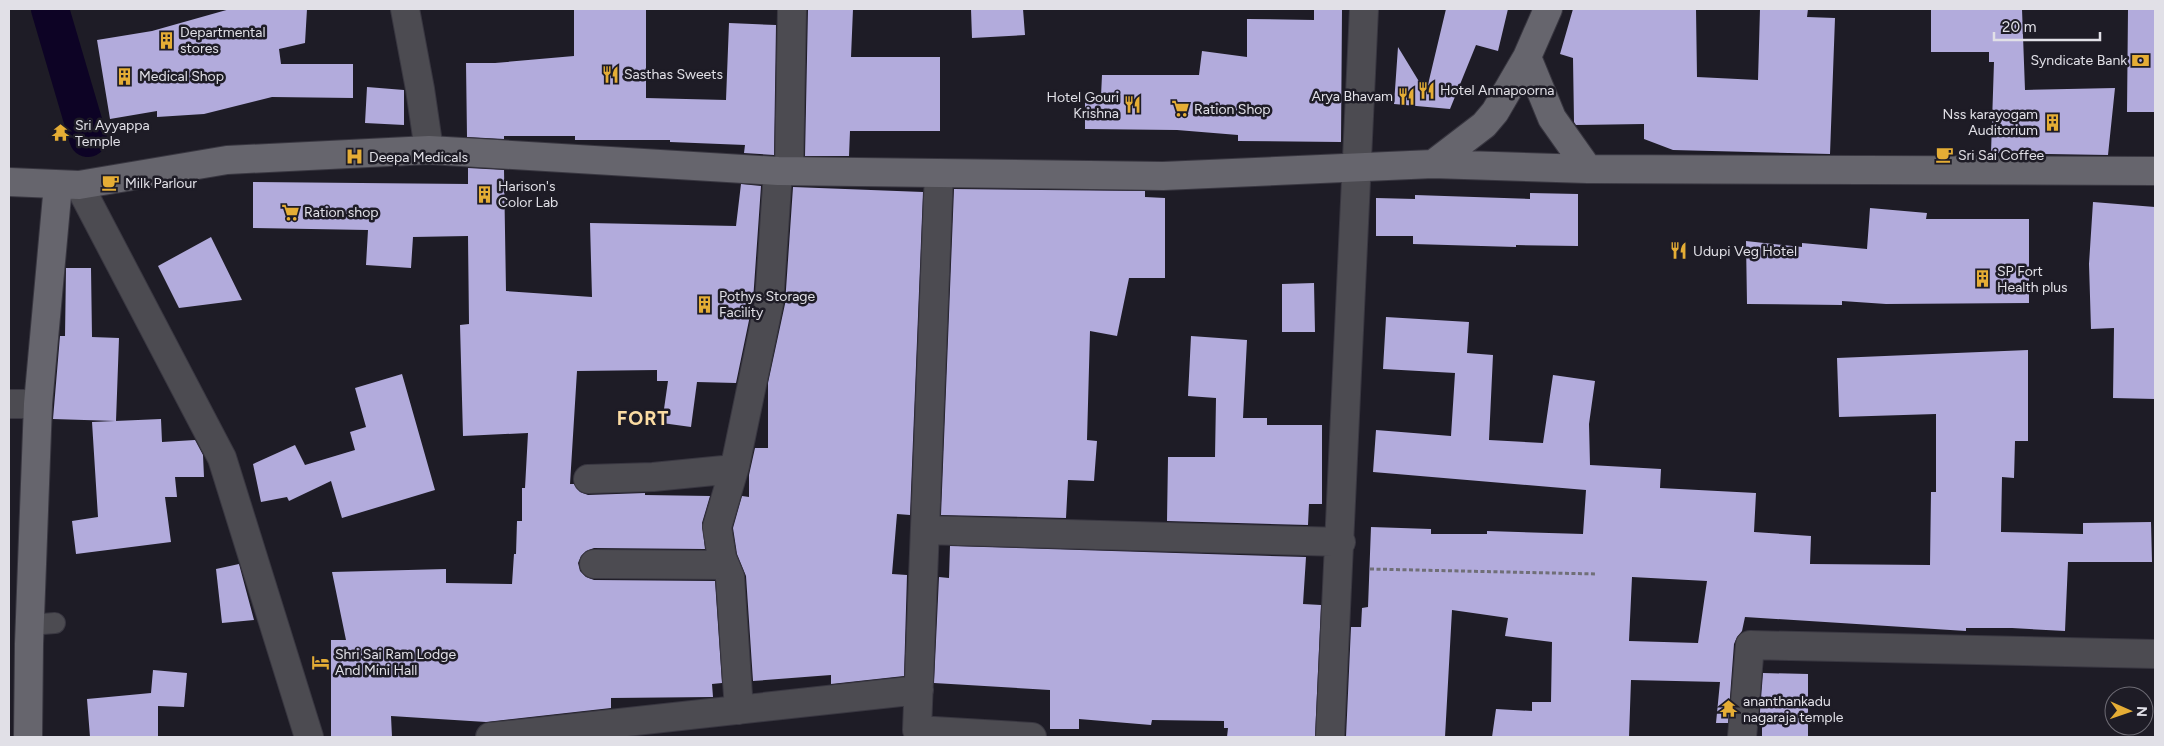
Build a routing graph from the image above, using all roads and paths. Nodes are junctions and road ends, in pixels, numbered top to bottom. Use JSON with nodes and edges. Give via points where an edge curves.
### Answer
{"nodes":[{"id":1,"x":405,"y":9,"type":"edge"},
{"id":2,"x":792,"y":9,"type":"edge"},
{"id":3,"x":1364,"y":9,"type":"edge"},
{"id":4,"x":1548,"y":9,"type":"edge"},
{"id":5,"x":1527,"y":57,"type":"junction"},
{"id":6,"x":428,"y":150,"type":"junction"},
{"id":7,"x":1433,"y":164,"type":"junction"},
{"id":8,"x":1356,"y":167,"type":"junction"},
{"id":9,"x":1588,"y":169,"type":"junction"},
{"id":10,"x":784,"y":171,"type":"junction"},
{"id":11,"x":2155,"y":171,"type":"edge"},
{"id":12,"x":939,"y":173,"type":"junction"},
{"id":13,"x":9,"y":182,"type":"edge"},
{"id":14,"x":69,"y":185,"type":"junction"},
{"id":15,"x":9,"y":404,"type":"edge"},
{"id":16,"x":38,"y":404,"type":"junction"},
{"id":17,"x":734,"y":469,"type":"junction"},
{"id":18,"x":588,"y":479,"type":"dead end"},
{"id":19,"x":925,"y":530,"type":"junction"},
{"id":20,"x":1340,"y":555,"type":"junction"},
{"id":21,"x":594,"y":564,"type":"dead end"},
{"id":22,"x":725,"y":565,"type":"junction"},
{"id":23,"x":1598,"y":574,"type":"dead end"},
{"id":24,"x":2155,"y":654,"type":"edge"},
{"id":25,"x":919,"y":690,"type":"junction"},
{"id":26,"x":739,"y":710,"type":"junction"},
{"id":27,"x":28,"y":737,"type":"edge"},
{"id":28,"x":309,"y":737,"type":"edge"},
{"id":29,"x":490,"y":737,"type":"edge"},
{"id":30,"x":1032,"y":737,"type":"edge"},
{"id":31,"x":1330,"y":737,"type":"edge"},
{"id":32,"x":1742,"y":737,"type":"edge"}],
"edges":[{"from":1,"to":6,"type":"street"},
{"from":2,"to":10,"type":"street"},
{"from":3,"to":8,"type":"street"},
{"from":4,"to":5,"type":"main road"},
{"from":5,"to":7,"type":"main road","via":[[1484,125]]},
{"from":5,"to":9,"type":"main road","via":[[1552,118]]},
{"from":6,"to":10,"type":"main road"},
{"from":6,"to":14,"type":"main road","via":[[227,160]]},
{"from":7,"to":8,"type":"main road"},
{"from":7,"to":9,"type":"main road"},
{"from":8,"to":12,"type":"main road","via":[[1164,176]]},
{"from":8,"to":20,"type":"street"},
{"from":9,"to":11,"type":"main road"},
{"from":10,"to":12,"type":"main road"},
{"from":10,"to":17,"type":"street","via":[[769,303]]},
{"from":12,"to":19,"type":"street"},
{"from":13,"to":14,"type":"main road"},
{"from":14,"to":16,"type":"main road"},
{"from":14,"to":28,"type":"street","via":[[222,458]]},
{"from":15,"to":16,"type":"street"},
{"from":16,"to":27,"type":"main road","via":[[43,624]]},
{"from":17,"to":18,"type":"street"},
{"from":17,"to":22,"type":"street","via":[[717,527]]},
{"from":19,"to":20,"type":"street"},
{"from":19,"to":25,"type":"street"},
{"from":20,"to":23,"type":"path"},
{"from":20,"to":31,"type":"street"},
{"from":21,"to":22,"type":"street"},
{"from":22,"to":26,"type":"street","via":[[730,577]]},
{"from":24,"to":32,"type":"street","via":[[1750,645]]},
{"from":25,"to":26,"type":"street"},
{"from":25,"to":30,"type":"street","via":[[918,730]]},
{"from":26,"to":29,"type":"street"}]}
